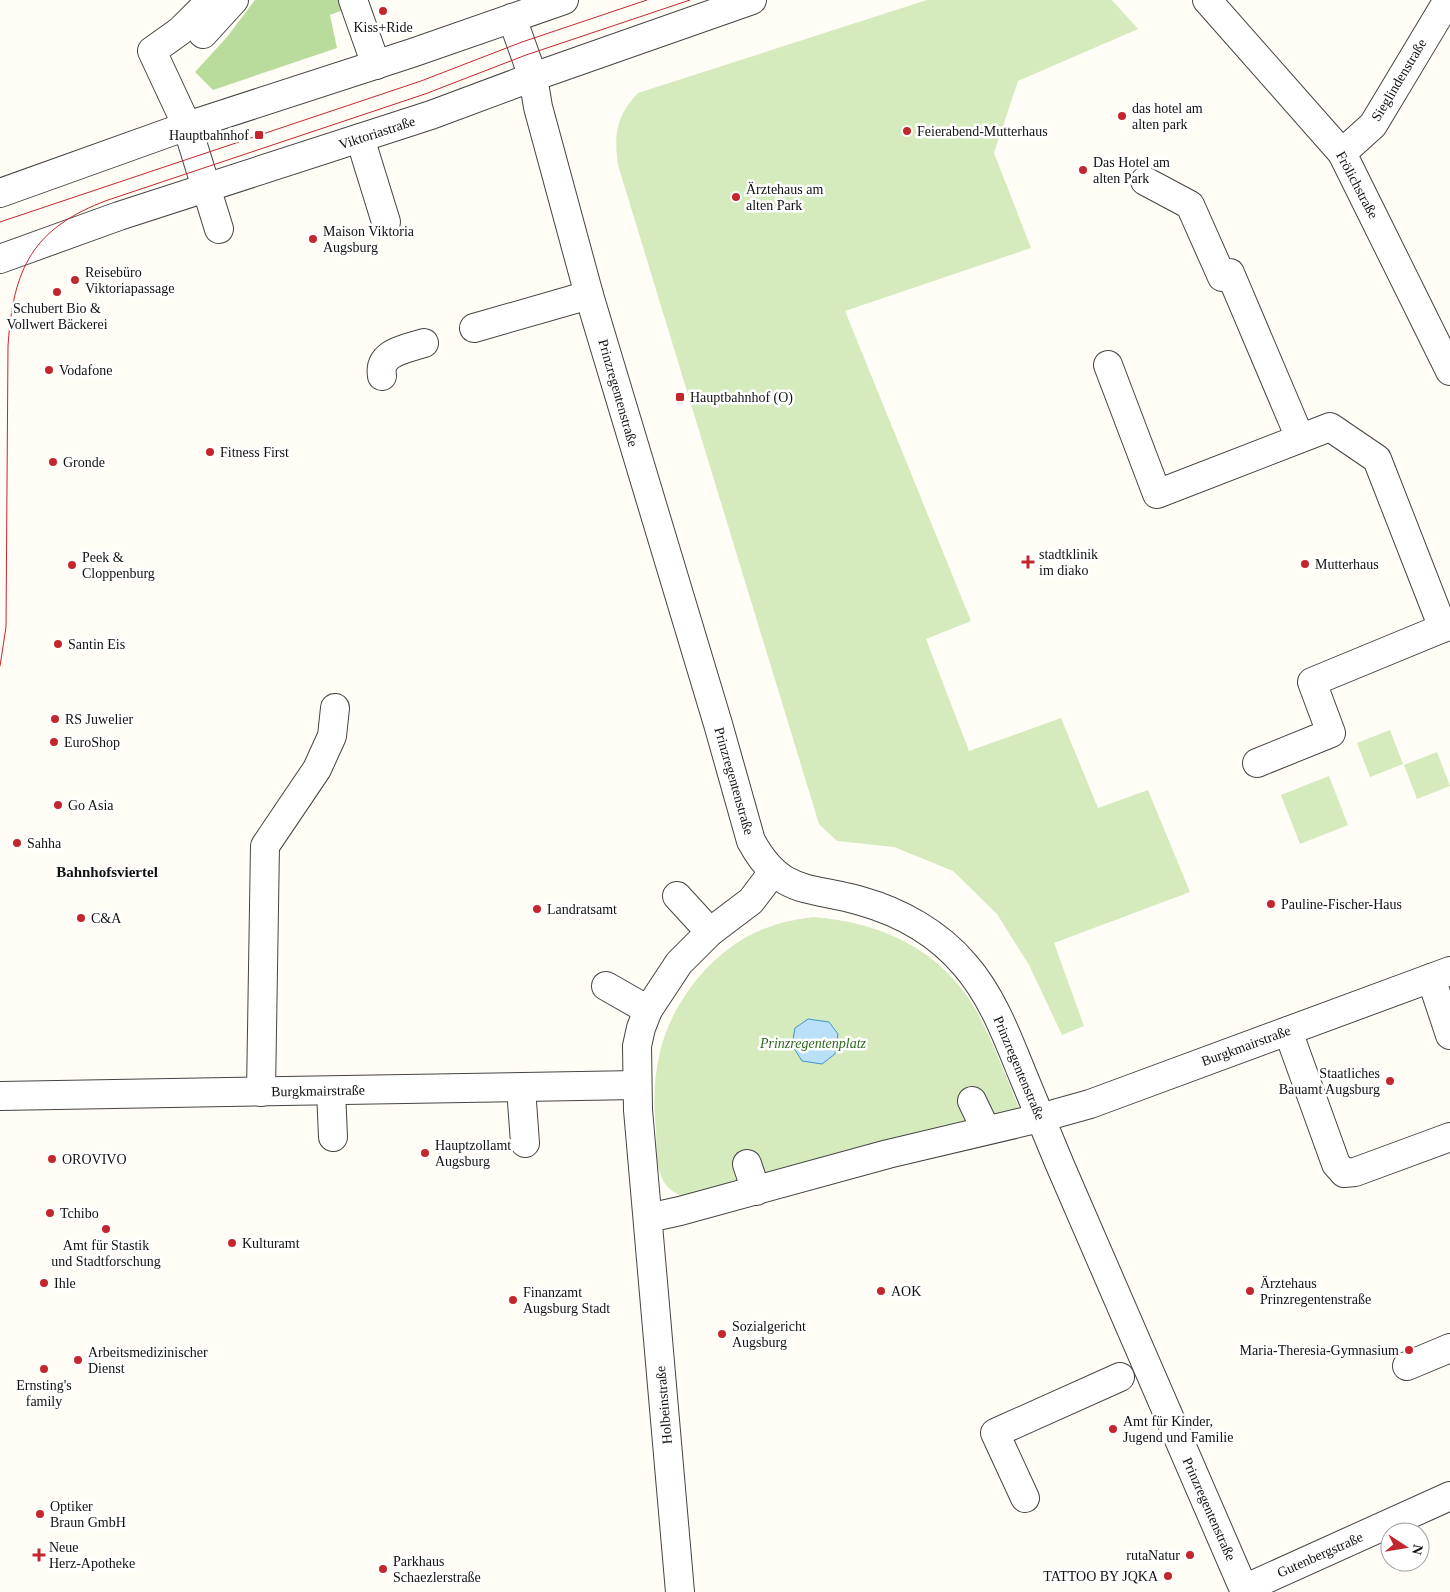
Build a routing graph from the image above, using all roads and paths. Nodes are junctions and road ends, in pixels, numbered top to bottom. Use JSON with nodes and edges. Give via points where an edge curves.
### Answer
{"nodes":[{"id":1,"x":211,"y":0,"type":"edge"},
{"id":2,"x":234,"y":0,"type":"edge"},
{"id":3,"x":353,"y":0,"type":"edge"},
{"id":4,"x":564,"y":0,"type":"edge"},
{"id":5,"x":752,"y":0,"type":"edge"},
{"id":6,"x":1208,"y":0,"type":"edge"},
{"id":7,"x":1448,"y":0,"type":"edge"},
{"id":8,"x":512,"y":18,"type":"junction"},
{"id":9,"x":376,"y":65,"type":"junction"},
{"id":10,"x":533,"y":77,"type":"junction"},
{"id":11,"x":182,"y":117,"type":"junction"},
{"id":12,"x":360,"y":138,"type":"junction"},
{"id":13,"x":1342,"y":153,"type":"junction"},
{"id":14,"x":1145,"y":181,"type":"dead end"},
{"id":15,"x":205,"y":189,"type":"junction"},
{"id":16,"x":0,"y":193,"type":"edge"},
{"id":17,"x":386,"y":222,"type":"dead end"},
{"id":18,"x":219,"y":229,"type":"dead end"},
{"id":19,"x":0,"y":259,"type":"edge"},
{"id":20,"x":589,"y":295,"type":"junction"},
{"id":21,"x":474,"y":328,"type":"dead end"},
{"id":22,"x":424,"y":343,"type":"dead end"},
{"id":23,"x":1108,"y":365,"type":"dead end"},
{"id":24,"x":1450,"y":371,"type":"edge"},
{"id":25,"x":382,"y":376,"type":"dead end"},
{"id":26,"x":1300,"y":438,"type":"junction"},
{"id":27,"x":1447,"y":626,"type":"edge"},
{"id":28,"x":335,"y":708,"type":"dead end"},
{"id":29,"x":1257,"y":762,"type":"dead end"},
{"id":30,"x":773,"y":872,"type":"junction"},
{"id":31,"x":676,"y":896,"type":"dead end"},
{"id":32,"x":710,"y":932,"type":"junction"},
{"id":33,"x":1440,"y":974,"type":"edge"},
{"id":34,"x":606,"y":986,"type":"dead end"},
{"id":35,"x":648,"y":1010,"type":"junction"},
{"id":36,"x":1288,"y":1031,"type":"junction"},
{"id":37,"x":1450,"y":1035,"type":"edge"},
{"id":38,"x":637,"y":1085,"type":"junction"},
{"id":39,"x":521,"y":1088,"type":"junction"},
{"id":40,"x":331,"y":1091,"type":"junction"},
{"id":41,"x":261,"y":1092,"type":"junction"},
{"id":42,"x":0,"y":1096,"type":"edge"},
{"id":43,"x":972,"y":1101,"type":"dead end"},
{"id":44,"x":1040,"y":1118,"type":"junction"},
{"id":45,"x":986,"y":1130,"type":"junction"},
{"id":46,"x":333,"y":1137,"type":"dead end"},
{"id":47,"x":1450,"y":1137,"type":"edge"},
{"id":48,"x":525,"y":1142,"type":"dead end"},
{"id":49,"x":747,"y":1164,"type":"dead end"},
{"id":50,"x":756,"y":1190,"type":"junction"},
{"id":51,"x":648,"y":1218,"type":"junction"},
{"id":52,"x":1450,"y":1348,"type":"edge"},
{"id":53,"x":1408,"y":1366,"type":"dead end"},
{"id":54,"x":1120,"y":1378,"type":"dead end"},
{"id":55,"x":1450,"y":1496,"type":"edge"},
{"id":56,"x":1025,"y":1498,"type":"dead end"},
{"id":57,"x":1245,"y":1591,"type":"edge"},
{"id":58,"x":680,"y":1592,"type":"edge"}],
"edges":[{"from":1,"to":11,"type":"street","via":[[180,31],[152,51]]},
{"from":2,"to":11,"type":"street","via":[[206,32],[172,59]]},
{"from":3,"to":9,"type":"street"},
{"from":4,"to":8,"type":"street"},
{"from":5,"to":10,"type":"street","name":"Viktoriastraße"},
{"from":6,"to":13,"type":"street","name":"Frölichstraße"},
{"from":7,"to":13,"type":"street","name":"Sieglindenstraße","via":[[1373,125]]},
{"from":8,"to":9,"type":"street"},
{"from":8,"to":10,"type":"street","name":"Prinzregentenstraße"},
{"from":9,"to":11,"type":"street"},
{"from":10,"to":12,"type":"street","name":"Viktoriastraße","via":[[431,116]]},
{"from":10,"to":20,"type":"street","name":"Prinzregentenstraße","via":[[538,107]]},
{"from":11,"to":15,"type":"street"},
{"from":11,"to":16,"type":"street"},
{"from":12,"to":15,"type":"street","name":"Viktoriastraße"},
{"from":12,"to":17,"type":"street"},
{"from":13,"to":24,"type":"street","name":"Frölichstraße"},
{"from":14,"to":26,"type":"street","via":[[1190,206],[1222,277],[1230,273]]},
{"from":15,"to":18,"type":"street"},
{"from":15,"to":19,"type":"street","name":"Viktoriastraße"},
{"from":20,"to":21,"type":"street"},
{"from":20,"to":30,"type":"street","name":"Prinzregentenstraße","via":[[751,841]]},
{"from":22,"to":25,"type":"street","via":[[390,354],[384,360]]},
{"from":23,"to":26,"type":"street","via":[[1157,494]]},
{"from":26,"to":27,"type":"street","via":[[1330,427],[1377,459]]},
{"from":27,"to":29,"type":"street","via":[[1312,682],[1331,733]]},
{"from":28,"to":41,"type":"street","via":[[332,736],[318,769],[265,846]]},
{"from":30,"to":32,"type":"street","via":[[751,901]]},
{"from":30,"to":44,"type":"street","name":"Prinzregentenstraße","via":[[801,888],[862,901],[903,916],[946,946],[979,982],[1006,1034]]},
{"from":31,"to":32,"type":"street"},
{"from":32,"to":35,"type":"street","via":[[679,963]]},
{"from":33,"to":36,"type":"street","name":"Burgkmairstraße"},
{"from":33,"to":37,"type":"street"},
{"from":34,"to":35,"type":"street"},
{"from":35,"to":38,"type":"street","via":[[637,1046]]},
{"from":36,"to":44,"type":"street","name":"Burgkmairstraße","via":[[1090,1104]]},
{"from":36,"to":47,"type":"street","via":[[1336,1164],[1344,1173],[1355,1172]]},
{"from":38,"to":39,"type":"street","name":"Burgkmairstraße"},
{"from":38,"to":51,"type":"street"},
{"from":39,"to":40,"type":"street","name":"Burgkmairstraße"},
{"from":39,"to":48,"type":"street"},
{"from":40,"to":41,"type":"street","name":"Burgkmairstraße"},
{"from":40,"to":46,"type":"street"},
{"from":41,"to":42,"type":"street","name":"Burgkmairstraße"},
{"from":43,"to":45,"type":"street"},
{"from":44,"to":45,"type":"street"},
{"from":44,"to":57,"type":"street","name":"Prinzregentenstraße"},
{"from":45,"to":50,"type":"street"},
{"from":49,"to":50,"type":"street"},
{"from":50,"to":51,"type":"street"},
{"from":51,"to":58,"type":"street","name":"Holbeinstraße"},
{"from":52,"to":53,"type":"street"},
{"from":54,"to":56,"type":"street","via":[[995,1433]]},
{"from":55,"to":57,"type":"street","name":"Gutenbergstraße"}]}
